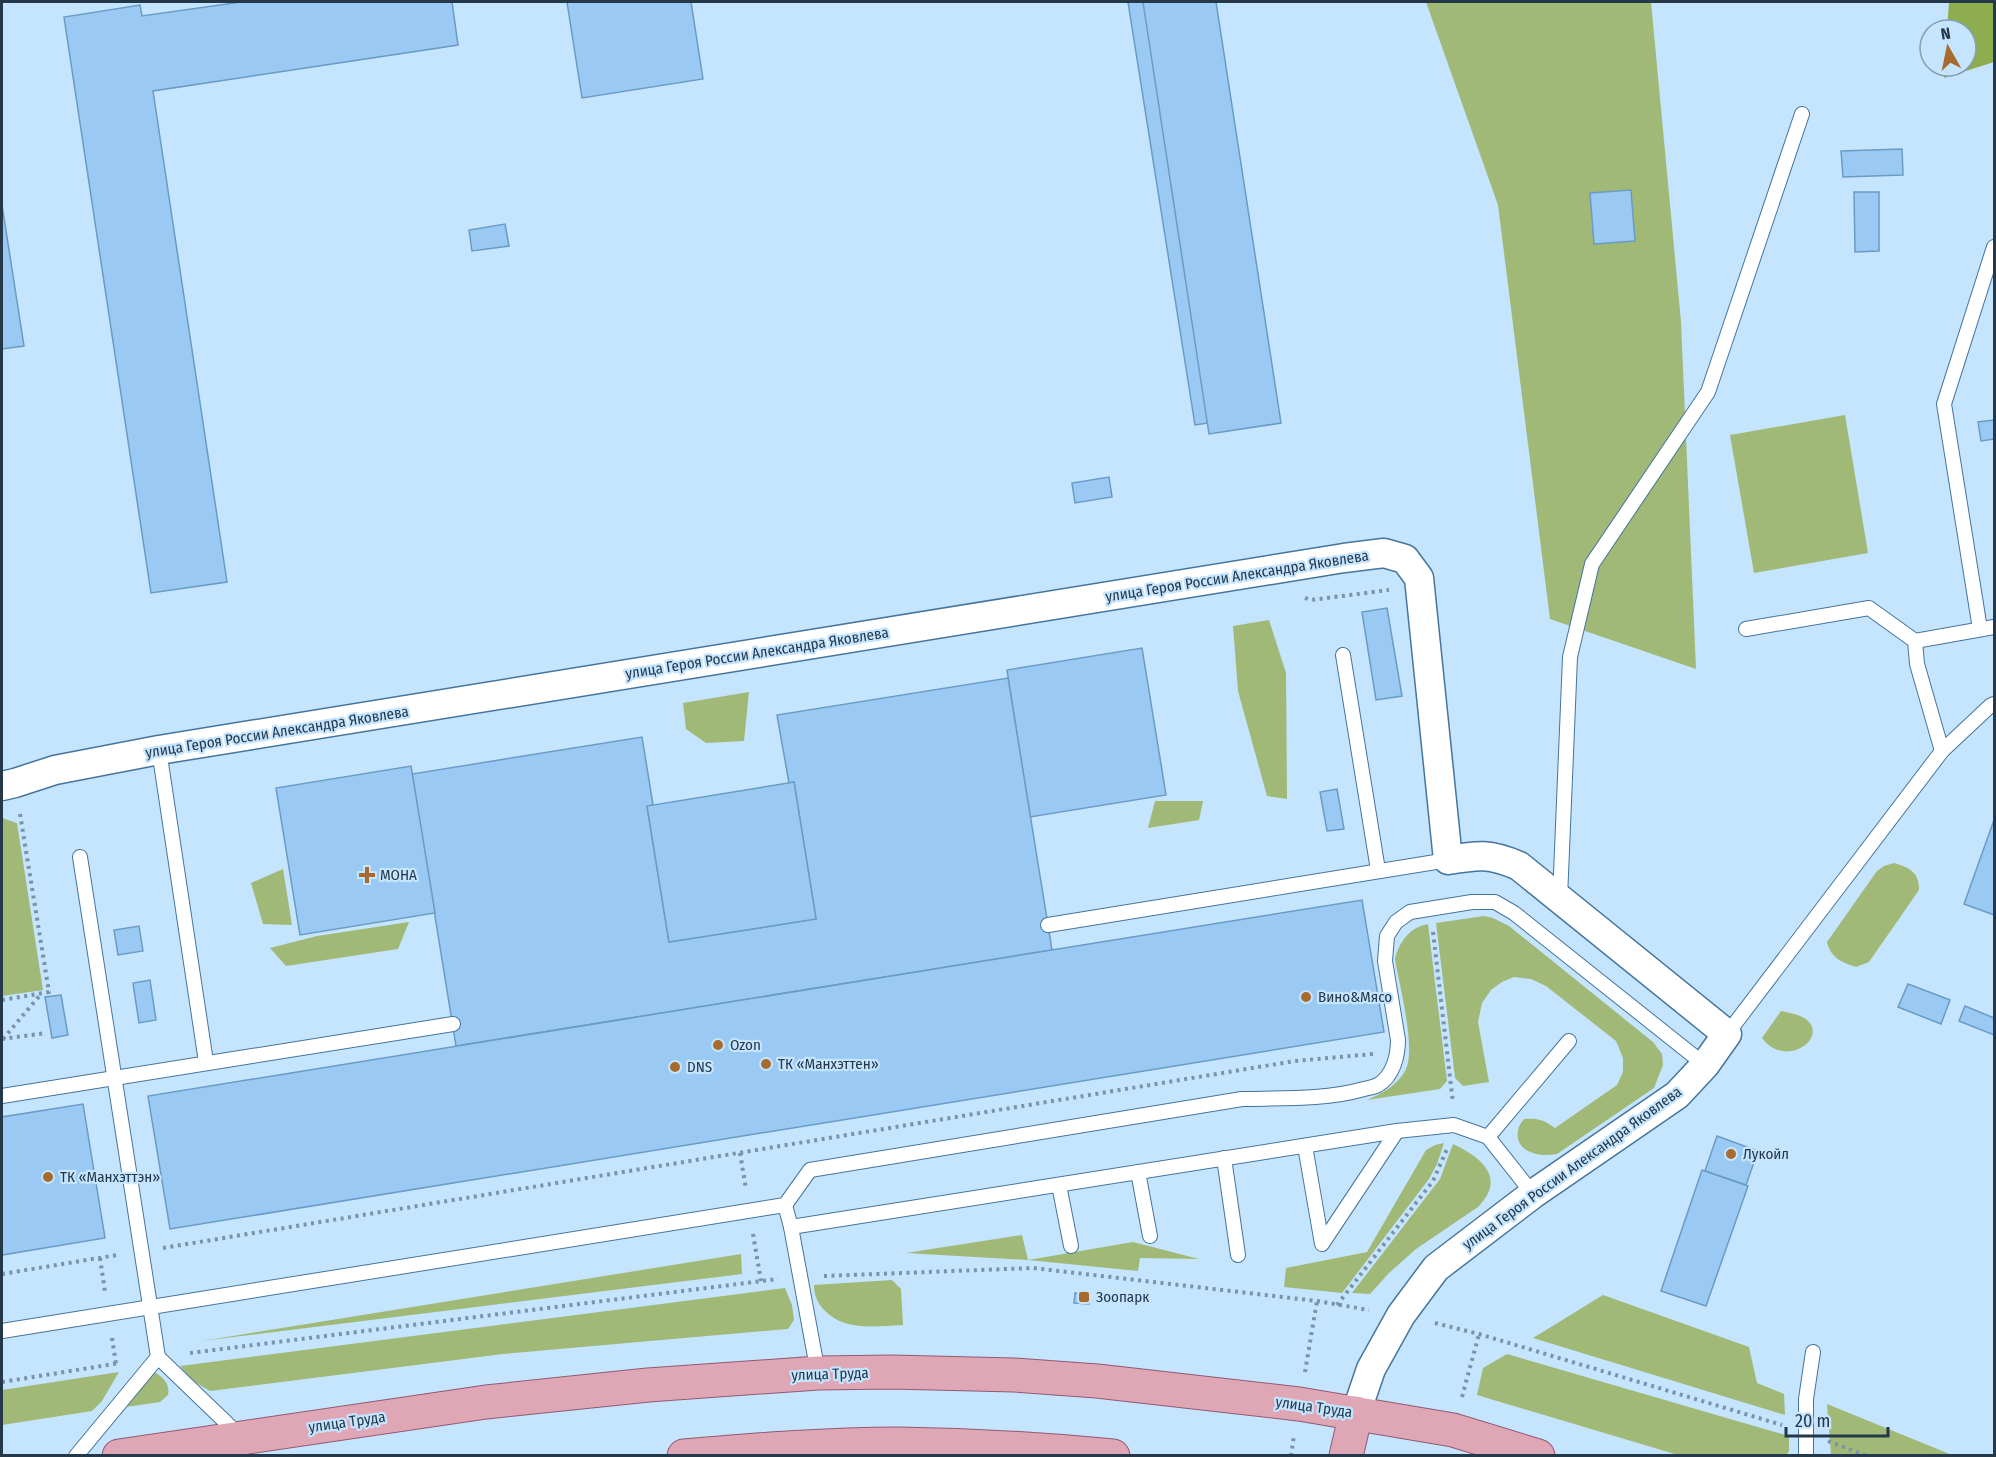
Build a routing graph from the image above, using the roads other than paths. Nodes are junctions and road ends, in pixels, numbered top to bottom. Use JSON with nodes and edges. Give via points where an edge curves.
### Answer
{"nodes":[{"id":1,"x":1802,"y":114,"type":"dead end"},
{"id":2,"x":1995,"y":247,"type":"edge"},
{"id":3,"x":1995,"y":627,"type":"edge"},
{"id":4,"x":1746,"y":629,"type":"dead end"},
{"id":5,"x":1980,"y":629,"type":"junction"},
{"id":6,"x":1915,"y":641,"type":"junction"},
{"id":7,"x":1343,"y":655,"type":"dead end"},
{"id":8,"x":1993,"y":706,"type":"edge"},
{"id":9,"x":159,"y":750,"type":"junction"},
{"id":10,"x":1942,"y":751,"type":"junction"},
{"id":11,"x":8,"y":784,"type":"edge"},
{"id":12,"x":80,"y":857,"type":"dead end"},
{"id":13,"x":1448,"y":860,"type":"junction"},
{"id":14,"x":1378,"y":870,"type":"junction"},
{"id":15,"x":1560,"y":898,"type":"junction"},
{"id":16,"x":1048,"y":925,"type":"dead end"},
{"id":17,"x":453,"y":1024,"type":"dead end"},
{"id":18,"x":1727,"y":1034,"type":"junction"},
{"id":19,"x":1569,"y":1041,"type":"dead end"},
{"id":20,"x":206,"y":1062,"type":"junction"},
{"id":21,"x":1705,"y":1065,"type":"junction"},
{"id":22,"x":114,"y":1077,"type":"junction"},
{"id":23,"x":2,"y":1095,"type":"edge"},
{"id":24,"x":1397,"y":1131,"type":"junction"},
{"id":25,"x":1488,"y":1137,"type":"junction"},
{"id":26,"x":1305,"y":1146,"type":"junction"},
{"id":27,"x":1224,"y":1158,"type":"junction"},
{"id":28,"x":1138,"y":1172,"type":"junction"},
{"id":29,"x":1059,"y":1185,"type":"junction"},
{"id":30,"x":1533,"y":1194,"type":"junction"},
{"id":31,"x":785,"y":1205,"type":"junction"},
{"id":32,"x":791,"y":1227,"type":"junction"},
{"id":33,"x":1150,"y":1236,"type":"dead end"},
{"id":34,"x":1071,"y":1246,"type":"dead end"},
{"id":35,"x":1238,"y":1255,"type":"dead end"},
{"id":36,"x":150,"y":1307,"type":"junction"},
{"id":37,"x":2,"y":1331,"type":"edge"},
{"id":38,"x":1813,"y":1352,"type":"dead end"},
{"id":39,"x":158,"y":1357,"type":"junction"},
{"id":40,"x":818,"y":1373,"type":"junction"},
{"id":41,"x":1356,"y":1413,"type":"junction"},
{"id":42,"x":241,"y":1437,"type":"junction"},
{"id":43,"x":76,"y":1455,"type":"edge"},
{"id":44,"x":119,"y":1455,"type":"edge"},
{"id":45,"x":684,"y":1455,"type":"edge"},
{"id":46,"x":1113,"y":1455,"type":"edge"},
{"id":47,"x":1346,"y":1455,"type":"edge"},
{"id":48,"x":1538,"y":1455,"type":"edge"},
{"id":49,"x":1806,"y":1455,"type":"edge"}],
"edges":[{"from":1,"to":15,"type":"lane","via":[[1708,392],[1592,564],[1570,657]]},
{"from":2,"to":5,"type":"lane","via":[[1944,404]]},
{"from":3,"to":5,"type":"lane"},
{"from":4,"to":6,"type":"lane","via":[[1869,608]]},
{"from":5,"to":6,"type":"lane"},
{"from":6,"to":10,"type":"lane","via":[[1917,664]]},
{"from":7,"to":14,"type":"lane"},
{"from":8,"to":10,"type":"lane"},
{"from":9,"to":11,"type":"street","name":"улица Героя России Александра Яковлева","via":[[55,770]]},
{"from":9,"to":13,"type":"street","name":"улица Героя России Александра Яковлева","via":[[1384,553],[1405,559],[1419,578]]},
{"from":9,"to":20,"type":"lane"},
{"from":10,"to":18,"type":"lane"},
{"from":12,"to":22,"type":"lane"},
{"from":13,"to":14,"type":"lane"},
{"from":13,"to":15,"type":"street","via":[[1481,855],[1499,857],[1519,866]]},
{"from":14,"to":16,"type":"lane"},
{"from":15,"to":18,"type":"street"},
{"from":17,"to":20,"type":"lane"},
{"from":18,"to":21,"type":"street","name":"улица Героя России Александра Яковлева"},
{"from":19,"to":25,"type":"lane"},
{"from":20,"to":22,"type":"lane"},
{"from":21,"to":30,"type":"street","name":"улица Героя России Александра Яковлева","via":[[1677,1095]]},
{"from":21,"to":31,"type":"lane","via":[[1495,902],[1430,908],[1410,912],[1396,922],[1387,936],[1385,961],[1398,1051],[1392,1070],[1378,1085],[1309,1098],[1242,1099],[810,1170]]},
{"from":22,"to":23,"type":"lane"},
{"from":22,"to":36,"type":"lane"},
{"from":24,"to":25,"type":"lane","via":[[1454,1125]]},
{"from":24,"to":26,"type":"lane"},
{"from":24,"to":26,"type":"lane","via":[[1322,1244]]},
{"from":25,"to":30,"type":"lane"},
{"from":26,"to":27,"type":"lane"},
{"from":27,"to":28,"type":"lane"},
{"from":27,"to":35,"type":"lane"},
{"from":28,"to":29,"type":"lane"},
{"from":28,"to":33,"type":"lane"},
{"from":29,"to":32,"type":"lane"},
{"from":29,"to":34,"type":"lane"},
{"from":30,"to":41,"type":"street","name":"улица Героя России Александра Яковлева","via":[[1436,1268],[1401,1315],[1371,1369]]},
{"from":31,"to":32,"type":"lane"},
{"from":31,"to":36,"type":"lane"},
{"from":32,"to":40,"type":"lane"},
{"from":36,"to":37,"type":"lane"},
{"from":36,"to":39,"type":"lane"},
{"from":38,"to":49,"type":"lane","via":[[1806,1399]]},
{"from":39,"to":42,"type":"lane"},
{"from":39,"to":43,"type":"lane"},
{"from":40,"to":41,"type":"main road","name":"улица Труда","via":[[1098,1381]]},
{"from":40,"to":42,"type":"main road","name":"улица Труда","via":[[486,1402]]},
{"from":41,"to":47,"type":"main road"},
{"from":41,"to":48,"type":"main road","name":"улица Труда","via":[[1453,1430]]},
{"from":42,"to":44,"type":"main road","name":"улица Труда"},
{"from":45,"to":46,"type":"main road","via":[[896,1444]]}]}
